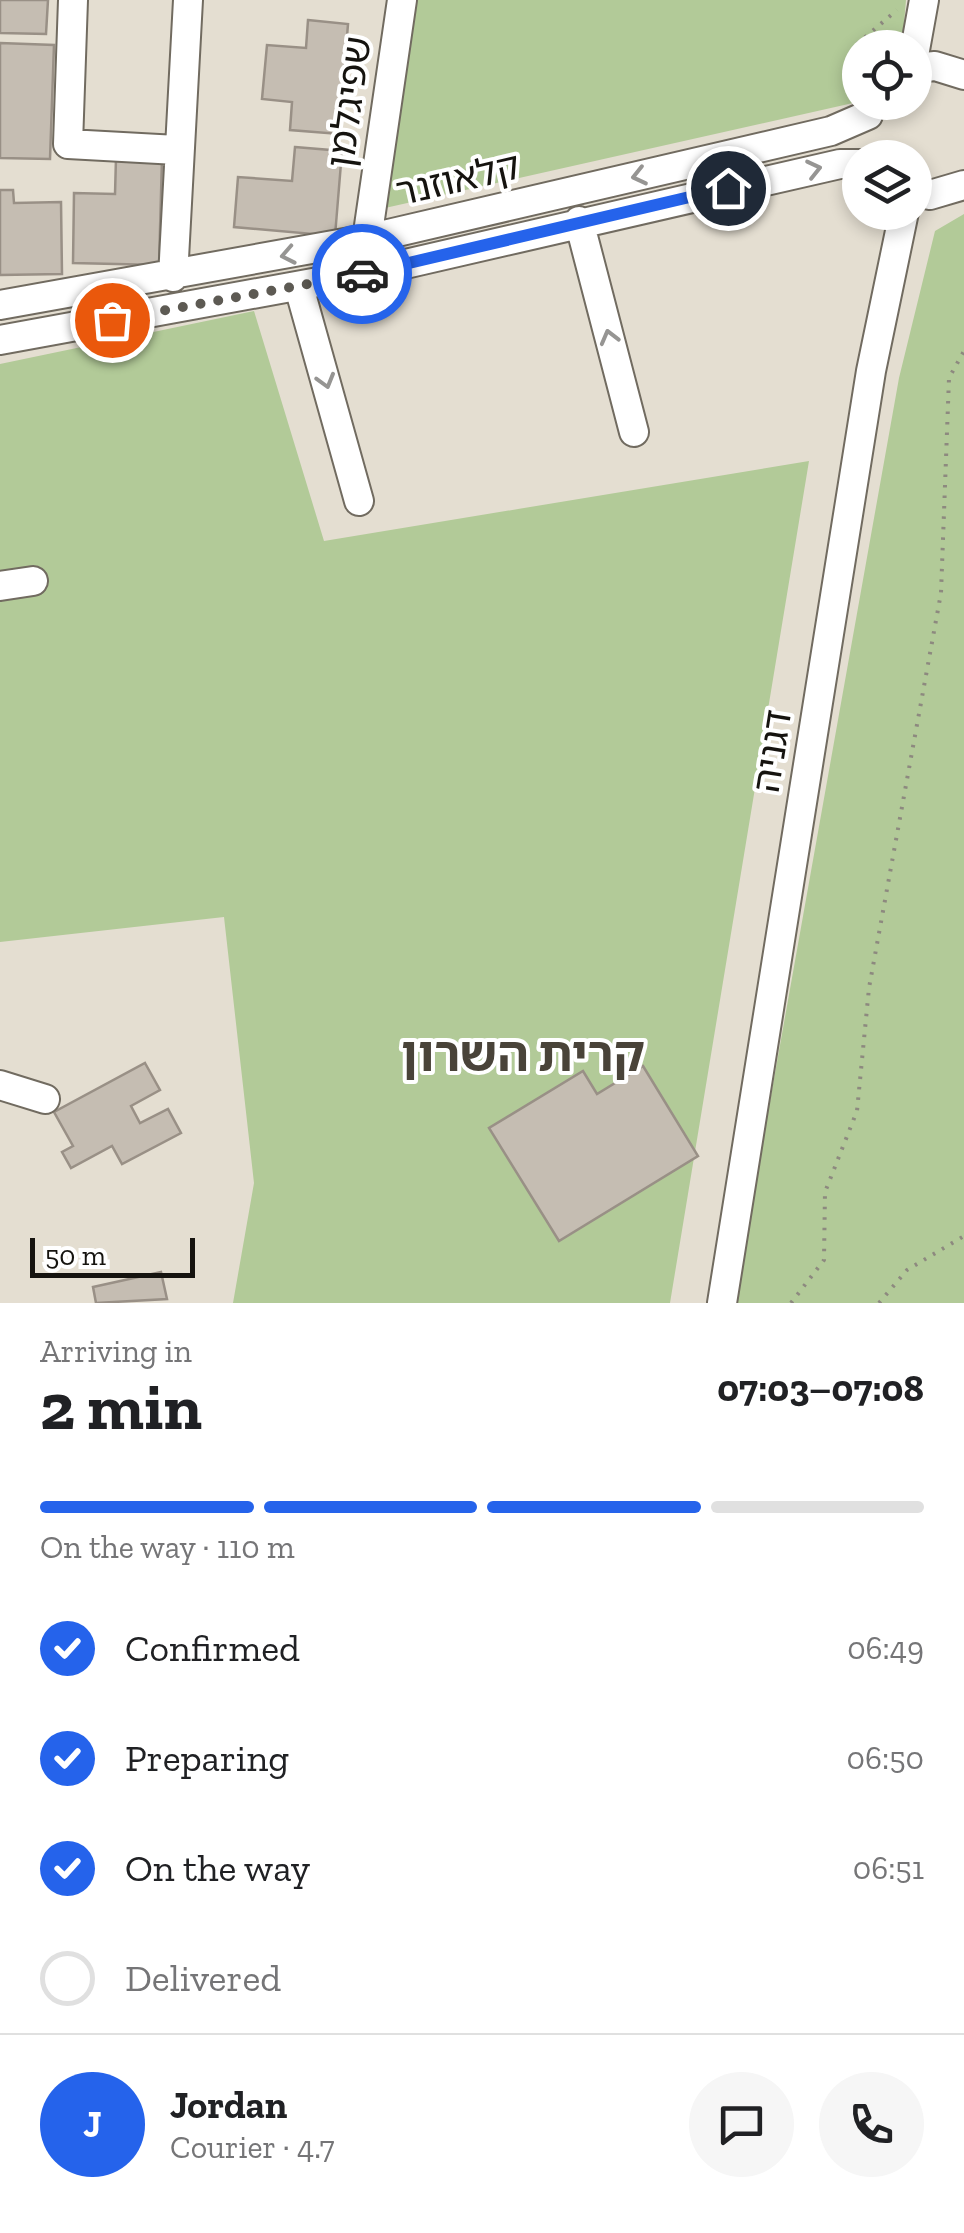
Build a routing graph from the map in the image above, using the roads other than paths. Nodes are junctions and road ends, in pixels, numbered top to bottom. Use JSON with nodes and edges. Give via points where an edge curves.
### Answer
{"nodes":[{"id":1,"x":73,"y":0,"type":"edge"},
{"id":2,"x":188,"y":0,"type":"edge"},
{"id":3,"x":402,"y":0,"type":"edge"},
{"id":4,"x":924,"y":0,"type":"edge"},
{"id":5,"x":919,"y":30,"type":"edge"},
{"id":6,"x":932,"y":66,"type":"edge"},
{"id":7,"x":964,"y":75,"type":"edge"},
{"id":8,"x":851,"y":120,"type":"edge"},
{"id":9,"x":177,"y":150,"type":"junction"},
{"id":10,"x":842,"y":164,"type":"edge"},
{"id":11,"x":964,"y":186,"type":"edge"},
{"id":12,"x":932,"y":195,"type":"edge"},
{"id":13,"x":579,"y":222,"type":"junction"},
{"id":14,"x":900,"y":230,"type":"edge"},
{"id":15,"x":367,"y":239,"type":"junction"},
{"id":16,"x":362,"y":274,"type":"junction"},
{"id":17,"x":172,"y":277,"type":"junction"},
{"id":18,"x":299,"y":287,"type":"junction"},
{"id":19,"x":0,"y":305,"type":"edge"},
{"id":20,"x":0,"y":340,"type":"edge"},
{"id":21,"x":634,"y":432,"type":"dead end"},
{"id":22,"x":359,"y":500,"type":"dead end"},
{"id":23,"x":33,"y":581,"type":"dead end"},
{"id":24,"x":0,"y":586,"type":"edge"},
{"id":25,"x":0,"y":1085,"type":"edge"},
{"id":26,"x":46,"y":1098,"type":"dead end"},
{"id":27,"x":722,"y":1303,"type":"edge"}],
"edges":[{"from":1,"to":9,"type":"street","via":[[68,144]]},
{"from":2,"to":9,"type":"street"},
{"from":3,"to":15,"type":"street","name":"שפיגלמן"},
{"from":4,"to":5,"type":"street"},
{"from":6,"to":7,"type":"street"},
{"from":8,"to":15,"type":"street","name":"קלאוזנר","one_way":true,"via":[[831,131]]},
{"from":9,"to":17,"type":"street"},
{"from":13,"to":10,"type":"street","name":"קלאוזנר","one_way":true},
{"from":11,"to":12,"type":"street"},
{"from":13,"to":16,"type":"street","name":"קלאוזנר"},
{"from":21,"to":13,"type":"street","one_way":true},
{"from":14,"to":27,"type":"street","name":"דגניה","via":[[871,371]]},
{"from":15,"to":16,"type":"street","name":"שפיגלמן"},
{"from":15,"to":17,"type":"street","name":"קלאוזנר","one_way":true},
{"from":16,"to":18,"type":"street","name":"קלאוזנר"},
{"from":17,"to":19,"type":"street","name":"קלאוזנר"},
{"from":18,"to":20,"type":"street","name":"קלאוזנר"},
{"from":18,"to":22,"type":"street","one_way":true},
{"from":23,"to":24,"type":"street"},
{"from":25,"to":26,"type":"street"}]}
